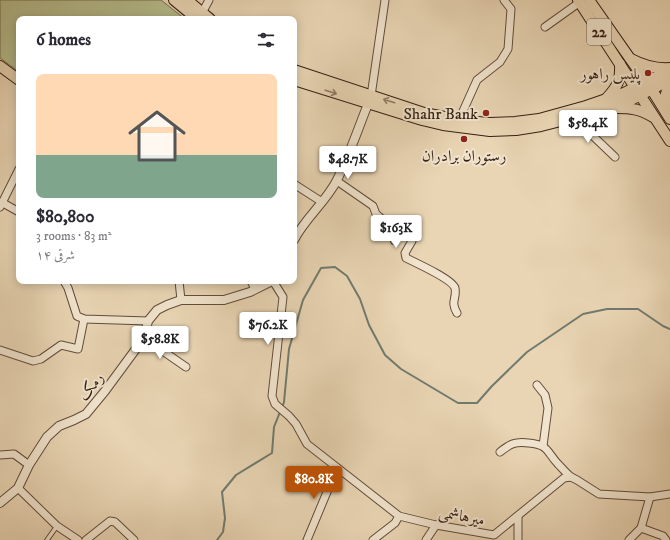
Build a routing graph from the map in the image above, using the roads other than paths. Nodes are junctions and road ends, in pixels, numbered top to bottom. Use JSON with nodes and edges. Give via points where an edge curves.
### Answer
{"nodes":[{"id":1,"x":174,"y":0,"type":"edge"},
{"id":2,"x":187,"y":0,"type":"edge"},
{"id":3,"x":209,"y":0,"type":"edge"},
{"id":4,"x":385,"y":0,"type":"edge"},
{"id":5,"x":504,"y":0,"type":"edge"},
{"id":6,"x":582,"y":1,"type":"edge"},
{"id":7,"x":201,"y":16,"type":"edge"},
{"id":8,"x":202,"y":16,"type":"edge"},
{"id":9,"x":203,"y":16,"type":"edge"},
{"id":10,"x":544,"y":28,"type":"dead end"},
{"id":11,"x":630,"y":58,"type":"junction"},
{"id":12,"x":620,"y":64,"type":"junction"},
{"id":13,"x":0,"y":66,"type":"edge"},
{"id":14,"x":670,"y":69,"type":"edge"},
{"id":15,"x":297,"y":71,"type":"edge"},
{"id":16,"x":16,"y":78,"type":"edge"},
{"id":17,"x":670,"y":80,"type":"edge"},
{"id":18,"x":297,"y":81,"type":"edge"},
{"id":19,"x":649,"y":86,"type":"junction"},
{"id":20,"x":670,"y":86,"type":"edge"},
{"id":21,"x":638,"y":92,"type":"junction"},
{"id":22,"x":370,"y":100,"type":"junction"},
{"id":23,"x":606,"y":104,"type":"junction"},
{"id":24,"x":582,"y":116,"type":"junction"},
{"id":25,"x":668,"y":116,"type":"edge"},
{"id":26,"x":657,"y":119,"type":"junction"},
{"id":27,"x":459,"y":120,"type":"junction"},
{"id":28,"x":670,"y":140,"type":"edge"},
{"id":29,"x":615,"y":157,"type":"dead end"},
{"id":30,"x":16,"y":174,"type":"edge"},
{"id":31,"x":337,"y":181,"type":"junction"},
{"id":32,"x":297,"y":186,"type":"edge"},
{"id":33,"x":322,"y":202,"type":"junction"},
{"id":34,"x":1,"y":204,"type":"edge"},
{"id":35,"x":16,"y":211,"type":"edge"},
{"id":36,"x":390,"y":226,"type":"junction"},
{"id":37,"x":297,"y":234,"type":"edge"},
{"id":38,"x":393,"y":242,"type":"dead end"},
{"id":39,"x":66,"y":284,"type":"edge"},
{"id":40,"x":179,"y":284,"type":"edge"},
{"id":41,"x":252,"y":284,"type":"edge"},
{"id":42,"x":266,"y":284,"type":"edge"},
{"id":43,"x":275,"y":284,"type":"edge"},
{"id":44,"x":255,"y":289,"type":"junction"},
{"id":45,"x":181,"y":300,"type":"junction"},
{"id":46,"x":457,"y":313,"type":"dead end"},
{"id":47,"x":84,"y":319,"type":"junction"},
{"id":48,"x":148,"y":321,"type":"junction"},
{"id":49,"x":144,"y":338,"type":"junction"},
{"id":50,"x":0,"y":350,"type":"edge"},
{"id":51,"x":186,"y":367,"type":"dead end"},
{"id":52,"x":538,"y":385,"type":"dead end"},
{"id":53,"x":543,"y":446,"type":"junction"},
{"id":54,"x":500,"y":452,"type":"dead end"},
{"id":55,"x":0,"y":455,"type":"edge"},
{"id":56,"x":28,"y":465,"type":"junction"},
{"id":57,"x":338,"y":468,"type":"junction"},
{"id":58,"x":571,"y":477,"type":"junction"},
{"id":59,"x":18,"y":488,"type":"junction"},
{"id":60,"x":670,"y":494,"type":"edge"},
{"id":61,"x":650,"y":497,"type":"junction"},
{"id":62,"x":0,"y":503,"type":"edge"},
{"id":63,"x":399,"y":516,"type":"junction"},
{"id":64,"x":518,"y":516,"type":"junction"},
{"id":65,"x":436,"y":525,"type":"junction"},
{"id":66,"x":57,"y":526,"type":"junction"},
{"id":67,"x":641,"y":528,"type":"junction"},
{"id":68,"x":493,"y":538,"type":"edge"},
{"id":69,"x":47,"y":540,"type":"edge"},
{"id":70,"x":78,"y":540,"type":"edge"},
{"id":71,"x":86,"y":540,"type":"edge"},
{"id":72,"x":134,"y":540,"type":"edge"},
{"id":73,"x":307,"y":540,"type":"edge"},
{"id":74,"x":373,"y":540,"type":"edge"},
{"id":75,"x":426,"y":540,"type":"edge"},
{"id":76,"x":518,"y":540,"type":"edge"},
{"id":77,"x":629,"y":540,"type":"edge"},
{"id":78,"x":666,"y":540,"type":"edge"}],
"edges":[{"from":1,"to":7,"type":"main road"},
{"from":2,"to":8,"type":"main road"},
{"from":3,"to":9,"type":"street"},
{"from":4,"to":22,"type":"street"},
{"from":5,"to":27,"type":"street","via":[[511,9],[508,49],[500,62],[477,80]]},
{"from":6,"to":10,"type":"street"},
{"from":6,"to":11,"type":"main road","number":"22"},
{"from":6,"to":12,"type":"main road","number":"22"},
{"from":11,"to":14,"type":"main road","via":[[646,66]]},
{"from":11,"to":19,"type":"main road","number":"22"},
{"from":12,"to":21,"type":"main road","number":"22"},
{"from":12,"to":23,"type":"main road","via":[[618,82]]},
{"from":13,"to":16,"type":"main road"},
{"from":14,"to":19,"type":"main road"},
{"from":15,"to":22,"type":"main road"},
{"from":17,"to":19,"type":"main road"},
{"from":18,"to":22,"type":"main road","one_way":true},
{"from":19,"to":21,"type":"main road"},
{"from":19,"to":25,"type":"main road"},
{"from":20,"to":25,"type":"main road","via":[[665,101]]},
{"from":21,"to":23,"type":"main road"},
{"from":21,"to":26,"type":"main road"},
{"from":22,"to":24,"type":"main road","via":[[443,125],[490,131],[541,126]]},
{"from":27,"to":22,"type":"main road","one_way":true},
{"from":22,"to":31,"type":"street"},
{"from":23,"to":24,"type":"main road"},
{"from":23,"to":26,"type":"main road","via":[[643,111]]},
{"from":23,"to":27,"type":"main road","via":[[516,122]]},
{"from":24,"to":29,"type":"street","via":[[594,137]]},
{"from":26,"to":28,"type":"main road"},
{"from":30,"to":34,"type":"street"},
{"from":31,"to":33,"type":"street"},
{"from":31,"to":36,"type":"street","via":[[373,206],[376,214]]},
{"from":32,"to":33,"type":"street"},
{"from":33,"to":37,"type":"street"},
{"from":34,"to":35,"type":"street"},
{"from":36,"to":38,"type":"lane"},
{"from":36,"to":46,"type":"street","via":[[411,236],[412,241],[405,253],[406,258],[437,273],[454,285],[456,290],[453,306]]},
{"from":39,"to":47,"type":"street","via":[[77,316]]},
{"from":40,"to":45,"type":"street"},
{"from":41,"to":44,"type":"street"},
{"from":42,"to":44,"type":"street"},
{"from":43,"to":57,"type":"street","name":"میرهاشمی","via":[[283,297],[272,396],[275,404],[296,424],[307,444]]},
{"from":44,"to":45,"type":"street","via":[[224,300]]},
{"from":45,"to":48,"type":"street","via":[[157,310]]},
{"from":47,"to":48,"type":"street"},
{"from":47,"to":50,"type":"street","via":[[78,349],[61,345],[41,359],[33,361]]},
{"from":48,"to":49,"type":"street","name":"رمک"},
{"from":49,"to":51,"type":"street"},
{"from":49,"to":56,"type":"street","name":"رمک","via":[[86,414],[58,426],[47,437]]},
{"from":52,"to":53,"type":"street","via":[[545,395],[548,408]]},
{"from":53,"to":54,"type":"street","via":[[524,442],[511,444]]},
{"from":53,"to":58,"type":"street"},
{"from":55,"to":56,"type":"street","via":[[14,454]]},
{"from":56,"to":59,"type":"street","name":"رمک"},
{"from":57,"to":63,"type":"street","name":"میرهاشمی"},
{"from":57,"to":73,"type":"street"},
{"from":58,"to":61,"type":"street","via":[[599,494]]},
{"from":58,"to":64,"type":"street","name":"میرهاشمی","via":[[564,478]]},
{"from":59,"to":62,"type":"street","name":"رمک"},
{"from":59,"to":66,"type":"street"},
{"from":60,"to":61,"type":"street"},
{"from":61,"to":67,"type":"street"},
{"from":63,"to":65,"type":"street","name":"میرهاشمی"},
{"from":63,"to":74,"type":"street","via":[[395,523]]},
{"from":64,"to":68,"type":"street","name":"میرهاشمی"},
{"from":64,"to":76,"type":"street"},
{"from":65,"to":68,"type":"street","name":"میرهاشمی"},
{"from":65,"to":75,"type":"street"},
{"from":66,"to":69,"type":"lane"},
{"from":66,"to":70,"type":"street"},
{"from":67,"to":77,"type":"street"},
{"from":67,"to":78,"type":"street","via":[[663,536]]},
{"from":71,"to":72,"type":"street","via":[[110,521],[115,522]]}]}
